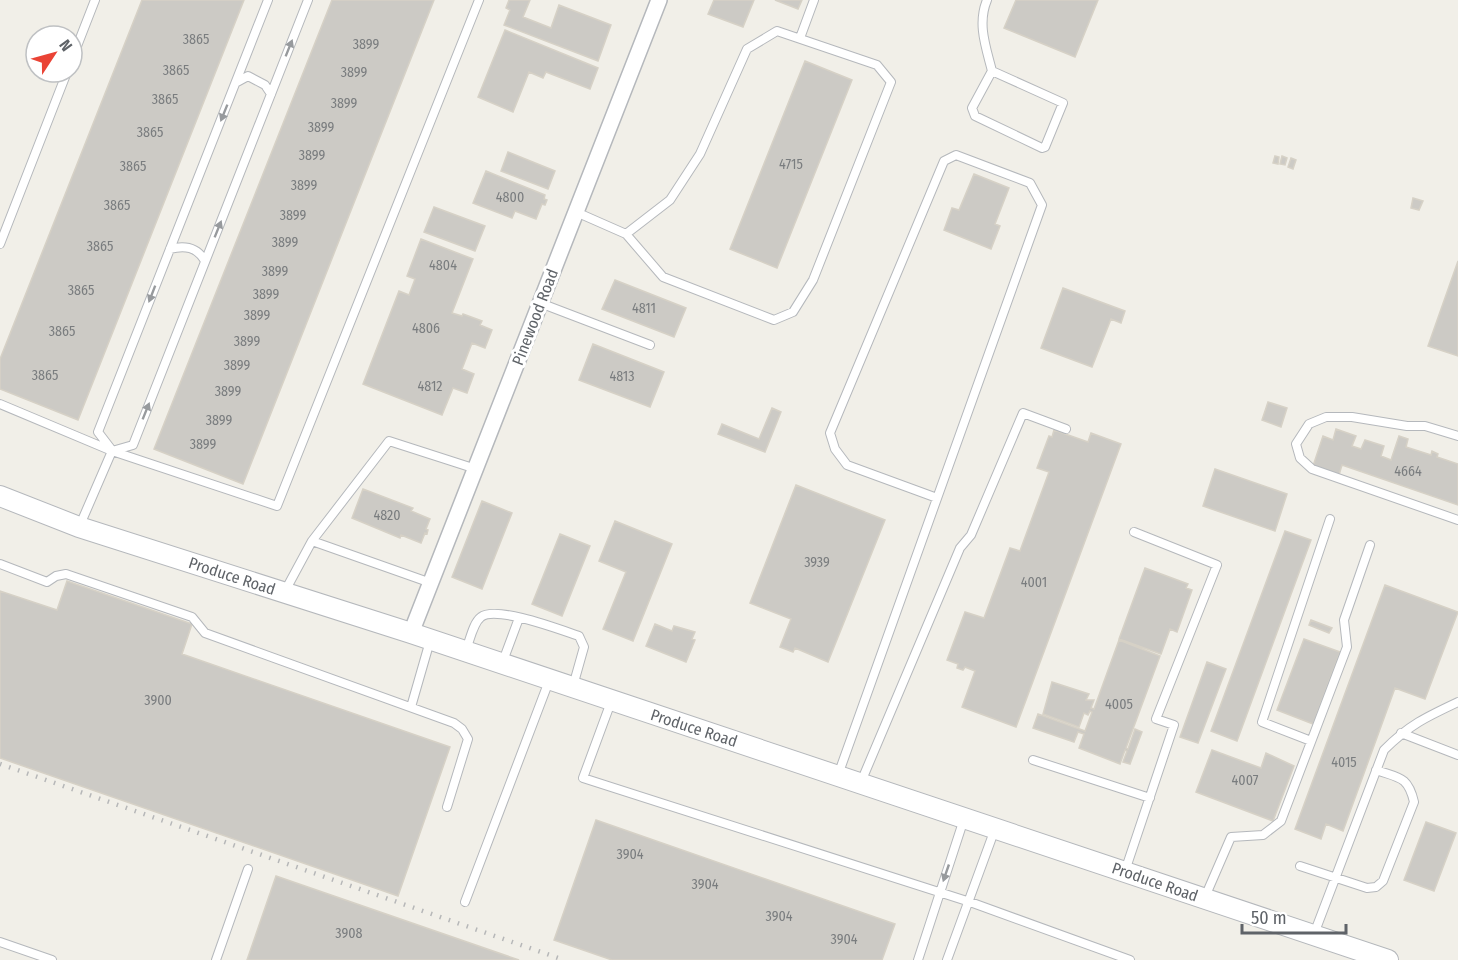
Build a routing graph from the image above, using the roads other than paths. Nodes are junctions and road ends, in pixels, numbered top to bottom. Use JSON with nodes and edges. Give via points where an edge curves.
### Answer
{"nodes":[{"id":1,"x":95,"y":0,"type":"edge"},
{"id":2,"x":268,"y":0,"type":"edge"},
{"id":3,"x":308,"y":0,"type":"edge"},
{"id":4,"x":479,"y":0,"type":"edge"},
{"id":5,"x":659,"y":0,"type":"edge"},
{"id":6,"x":814,"y":0,"type":"edge"},
{"id":7,"x":987,"y":0,"type":"edge"},
{"id":8,"x":84,"y":28,"type":"edge"},
{"id":9,"x":800,"y":38,"type":"junction"},
{"id":10,"x":992,"y":71,"type":"junction"},
{"id":11,"x":237,"y":82,"type":"junction"},
{"id":12,"x":62,"y":84,"type":"edge"},
{"id":13,"x":271,"y":94,"type":"junction"},
{"id":14,"x":576,"y":212,"type":"junction"},
{"id":15,"x":626,"y":234,"type":"junction"},
{"id":16,"x":0,"y":244,"type":"edge"},
{"id":17,"x":170,"y":249,"type":"junction"},
{"id":18,"x":205,"y":261,"type":"junction"},
{"id":19,"x":540,"y":303,"type":"junction"},
{"id":20,"x":650,"y":345,"type":"dead end"},
{"id":21,"x":0,"y":404,"type":"edge"},
{"id":22,"x":1066,"y":429,"type":"dead end"},
{"id":23,"x":1458,"y":436,"type":"edge"},
{"id":24,"x":112,"y":451,"type":"junction"},
{"id":25,"x":476,"y":469,"type":"junction"},
{"id":26,"x":0,"y":496,"type":"edge"},
{"id":27,"x":937,"y":498,"type":"junction"},
{"id":28,"x":1330,"y":519,"type":"dead end"},
{"id":29,"x":1458,"y":520,"type":"edge"},
{"id":30,"x":79,"y":527,"type":"junction"},
{"id":31,"x":1134,"y":532,"type":"dead end"},
{"id":32,"x":312,"y":542,"type":"junction"},
{"id":33,"x":1370,"y":544,"type":"dead end"},
{"id":34,"x":0,"y":564,"type":"edge"},
{"id":35,"x":431,"y":583,"type":"junction"},
{"id":36,"x":284,"y":593,"type":"junction"},
{"id":37,"x":519,"y":618,"type":"junction"},
{"id":38,"x":411,"y":633,"type":"junction"},
{"id":39,"x":431,"y":640,"type":"junction"},
{"id":40,"x":465,"y":651,"type":"junction"},
{"id":41,"x":502,"y":664,"type":"junction"},
{"id":42,"x":550,"y":680,"type":"junction"},
{"id":43,"x":572,"y":687,"type":"junction"},
{"id":44,"x":611,"y":700,"type":"junction"},
{"id":45,"x":1458,"y":702,"type":"edge"},
{"id":46,"x":411,"y":707,"type":"junction"},
{"id":47,"x":1401,"y":733,"type":"junction"},
{"id":48,"x":1311,"y":741,"type":"junction"},
{"id":49,"x":1458,"y":755,"type":"edge"},
{"id":50,"x":1033,"y":760,"type":"dead end"},
{"id":51,"x":1376,"y":771,"type":"junction"},
{"id":52,"x":838,"y":776,"type":"junction"},
{"id":53,"x":860,"y":783,"type":"junction"},
{"id":54,"x":1150,"y":798,"type":"junction"},
{"id":55,"x":447,"y":807,"type":"dead end"},
{"id":56,"x":965,"y":818,"type":"junction"},
{"id":57,"x":996,"y":828,"type":"junction"},
{"id":58,"x":1300,"y":866,"type":"dead end"},
{"id":59,"x":248,"y":869,"type":"dead end"},
{"id":60,"x":1125,"y":872,"type":"junction"},
{"id":61,"x":1335,"y":879,"type":"junction"},
{"id":62,"x":939,"y":892,"type":"junction"},
{"id":63,"x":1204,"y":898,"type":"junction"},
{"id":64,"x":465,"y":902,"type":"dead end"},
{"id":65,"x":970,"y":902,"type":"junction"},
{"id":66,"x":1314,"y":935,"type":"junction"},
{"id":67,"x":0,"y":942,"type":"edge"},
{"id":68,"x":52,"y":960,"type":"edge"},
{"id":69,"x":216,"y":960,"type":"edge"},
{"id":70,"x":918,"y":960,"type":"edge"},
{"id":71,"x":948,"y":960,"type":"edge"},
{"id":72,"x":1130,"y":960,"type":"edge"},
{"id":73,"x":1388,"y":960,"type":"edge"}],
"edges":[{"from":1,"to":8,"type":"lane"},
{"from":2,"to":11,"type":"lane"},
{"from":13,"to":3,"type":"lane","one_way":true},
{"from":4,"to":24,"type":"lane","via":[[277,507]]},
{"from":5,"to":14,"type":"street","name":"Pinewood Road"},
{"from":6,"to":9,"type":"lane"},
{"from":7,"to":10,"type":"lane","via":[[982,12],[982,34]]},
{"from":9,"to":15,"type":"lane","via":[[777,31],[747,49],[700,154],[670,200]]},
{"from":9,"to":15,"type":"lane","via":[[877,65],[891,81],[813,280],[793,312],[774,320],[663,276]]},
{"from":10,"to":10,"type":"lane","via":[[1063,103],[1045,147],[975,116],[972,108]]},
{"from":11,"to":13,"type":"lane","via":[[248,76],[266,85]]},
{"from":11,"to":17,"type":"lane","one_way":true},
{"from":12,"to":16,"type":"lane"},
{"from":18,"to":13,"type":"lane","one_way":true},
{"from":14,"to":15,"type":"lane"},
{"from":14,"to":19,"type":"street","name":"Pinewood Road"},
{"from":17,"to":18,"type":"lane","via":[[183,246],[200,252]]},
{"from":17,"to":24,"type":"lane","one_way":true,"via":[[98,432]]},
{"from":24,"to":18,"type":"lane","one_way":true,"via":[[133,445]]},
{"from":19,"to":20,"type":"lane"},
{"from":19,"to":25,"type":"street","name":"Pinewood Road"},
{"from":21,"to":24,"type":"lane"},
{"from":22,"to":53,"type":"lane","via":[[1023,413],[971,535],[960,548]]},
{"from":23,"to":29,"type":"lane","via":[[1425,426],[1326,417],[1309,424],[1296,444],[1300,458],[1312,469]]},
{"from":24,"to":30,"type":"lane"},
{"from":25,"to":32,"type":"lane","via":[[389,441]]},
{"from":25,"to":35,"type":"street","name":"Pinewood Road"},
{"from":26,"to":30,"type":"street","name":"Produce Road"},
{"from":27,"to":27,"type":"lane","via":[[1042,205],[1030,183],[956,155],[944,161],[830,433],[835,449],[847,465]]},
{"from":27,"to":52,"type":"lane"},
{"from":28,"to":48,"type":"lane","via":[[1262,722]]},
{"from":30,"to":36,"type":"street","name":"Produce Road"},
{"from":31,"to":54,"type":"lane","via":[[1217,565],[1156,719],[1174,725]]},
{"from":32,"to":35,"type":"lane"},
{"from":32,"to":36,"type":"lane"},
{"from":33,"to":48,"type":"lane","via":[[1344,620],[1347,646]]},
{"from":34,"to":46,"type":"lane","via":[[47,582],[66,574],[192,617],[206,633]]},
{"from":35,"to":38,"type":"street","name":"Pinewood Road"},
{"from":36,"to":38,"type":"street","name":"Produce Road"},
{"from":37,"to":40,"type":"lane","via":[[485,614],[478,619]]},
{"from":37,"to":41,"type":"lane"},
{"from":37,"to":43,"type":"lane","via":[[579,636],[584,647]]},
{"from":38,"to":39,"type":"street","name":"Produce Road"},
{"from":39,"to":40,"type":"street","name":"Produce Road"},
{"from":39,"to":46,"type":"lane"},
{"from":40,"to":41,"type":"street","name":"Produce Road"},
{"from":41,"to":42,"type":"street","name":"Produce Road"},
{"from":42,"to":43,"type":"street","name":"Produce Road"},
{"from":42,"to":64,"type":"lane"},
{"from":43,"to":44,"type":"street","name":"Produce Road"},
{"from":44,"to":52,"type":"street","name":"Produce Road"},
{"from":44,"to":62,"type":"lane","via":[[583,778]]},
{"from":45,"to":47,"type":"lane"},
{"from":46,"to":55,"type":"lane","via":[[454,723],[468,739]]},
{"from":47,"to":49,"type":"lane"},
{"from":47,"to":51,"type":"lane","via":[[1384,750]]},
{"from":48,"to":63,"type":"lane","via":[[1281,821],[1263,835],[1231,837]]},
{"from":50,"to":54,"type":"lane"},
{"from":51,"to":61,"type":"lane"},
{"from":51,"to":61,"type":"lane","via":[[1405,780],[1414,802],[1383,881],[1367,888]]},
{"from":52,"to":53,"type":"street","name":"Produce Road"},
{"from":53,"to":56,"type":"street","name":"Produce Road"},
{"from":54,"to":60,"type":"lane"},
{"from":56,"to":57,"type":"street","name":"Produce Road"},
{"from":56,"to":62,"type":"lane","one_way":true},
{"from":57,"to":60,"type":"street","name":"Produce Road"},
{"from":57,"to":65,"type":"lane"},
{"from":58,"to":61,"type":"lane"},
{"from":59,"to":69,"type":"lane"},
{"from":60,"to":63,"type":"street","name":"Produce Road"},
{"from":61,"to":66,"type":"lane"},
{"from":62,"to":65,"type":"lane"},
{"from":62,"to":70,"type":"lane"},
{"from":63,"to":66,"type":"street","name":"Produce Road"},
{"from":65,"to":71,"type":"lane"},
{"from":65,"to":72,"type":"lane"},
{"from":66,"to":73,"type":"street","name":"Produce Road"},
{"from":67,"to":68,"type":"lane"}]}
